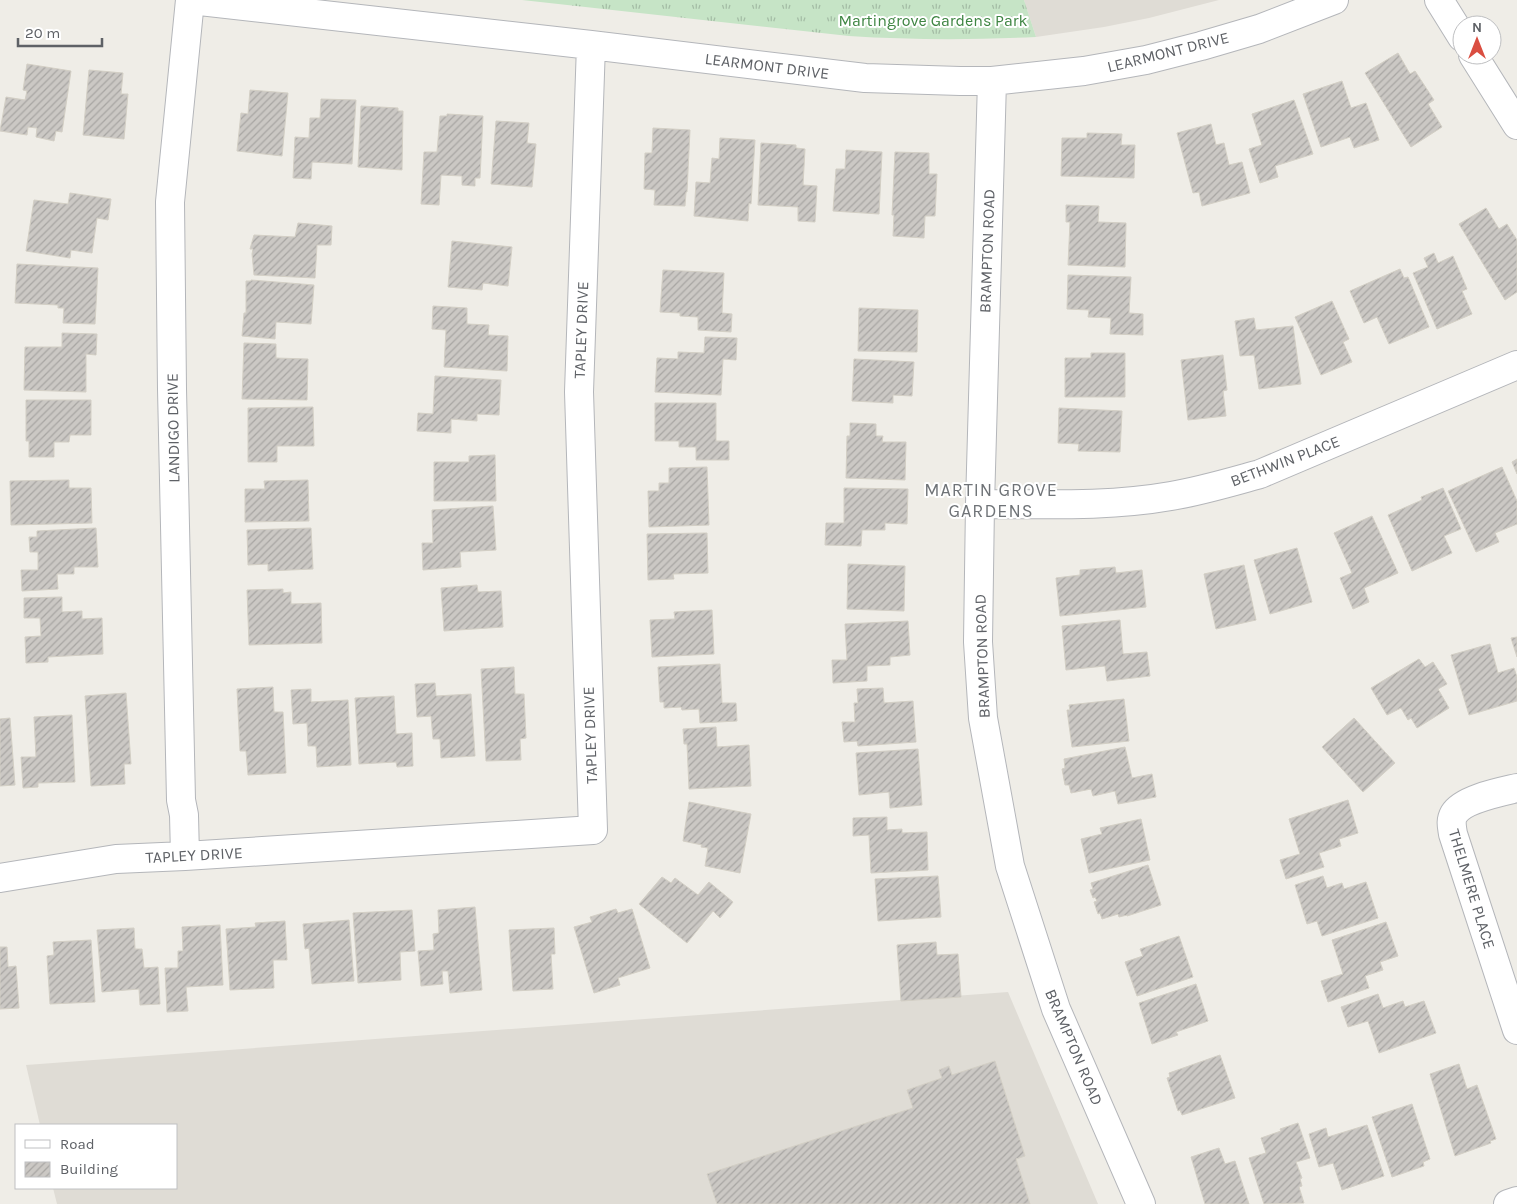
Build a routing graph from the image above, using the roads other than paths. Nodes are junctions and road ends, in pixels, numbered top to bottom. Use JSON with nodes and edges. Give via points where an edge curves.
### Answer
{"nodes":[{"id":1,"x":190,"y":0,"type":"edge"},
{"id":2,"x":1334,"y":0,"type":"edge"},
{"id":3,"x":1439,"y":0,"type":"edge"},
{"id":4,"x":1452,"y":21,"type":"edge"},
{"id":5,"x":591,"y":45,"type":"junction"},
{"id":6,"x":1479,"y":65,"type":"edge"},
{"id":7,"x":992,"y":81,"type":"junction"},
{"id":8,"x":1517,"y":125,"type":"edge"},
{"id":9,"x":1517,"y":365,"type":"edge"},
{"id":10,"x":980,"y":504,"type":"junction"},
{"id":11,"x":1517,"y":788,"type":"edge"},
{"id":12,"x":185,"y":856,"type":"junction"},
{"id":13,"x":0,"y":878,"type":"edge"},
{"id":14,"x":1517,"y":1030,"type":"edge"},
{"id":15,"x":1517,"y":1201,"type":"edge"},
{"id":16,"x":1141,"y":1204,"type":"edge"},
{"id":17,"x":1508,"y":1204,"type":"edge"}],
"edges":[{"from":1,"to":5,"type":"street","name":"LEARMONT DRIVE"},
{"from":1,"to":12,"type":"street","name":"LANDIGO DRIVE","via":[[170,202],[181,800]]},
{"from":2,"to":7,"type":"street","name":"LEARMONT DRIVE","via":[[1259,29],[1146,60],[1084,72]]},
{"from":3,"to":4,"type":"street"},
{"from":5,"to":7,"type":"street","name":"LEARMONT DRIVE","via":[[865,78]]},
{"from":5,"to":12,"type":"street","name":"TAPLEY DRIVE","via":[[579,392],[593,830]]},
{"from":6,"to":8,"type":"street"},
{"from":7,"to":10,"type":"street","name":"BRAMPTON ROAD"},
{"from":9,"to":10,"type":"street","name":"BETHWIN PLACE","via":[[1260,474],[1219,486],[1171,496],[1115,502]]},
{"from":10,"to":16,"type":"street","name":"BRAMPTON ROAD","via":[[978,642],[983,718],[1010,866],[1056,1009]]},
{"from":11,"to":14,"type":"street","name":"THELMERE PLACE","via":[[1465,804],[1454,813],[1452,822],[1453,834]]},
{"from":12,"to":13,"type":"street","name":"TAPLEY DRIVE","via":[[116,859]]},
{"from":15,"to":17,"type":"street"}]}
